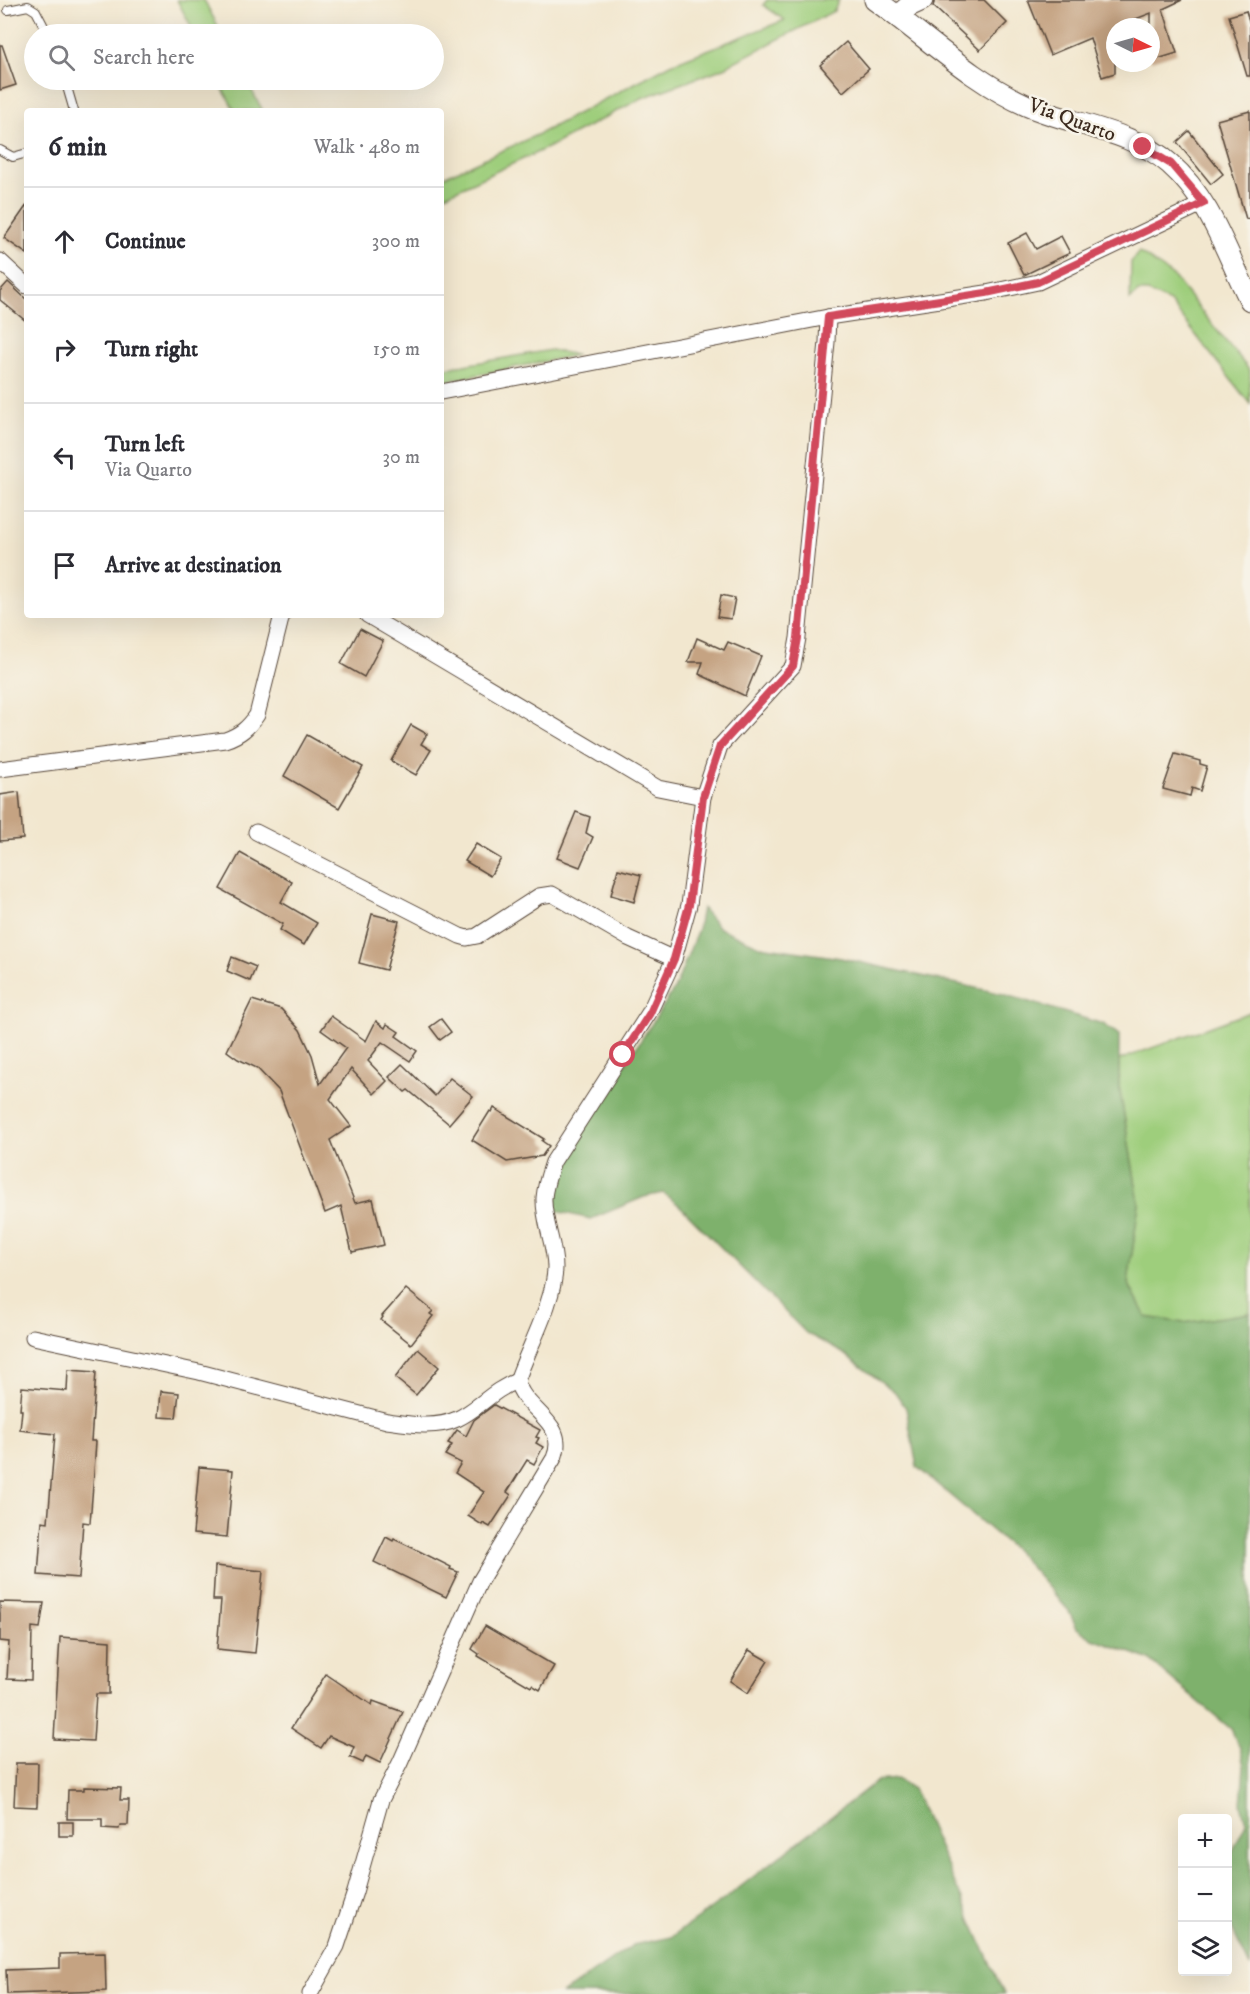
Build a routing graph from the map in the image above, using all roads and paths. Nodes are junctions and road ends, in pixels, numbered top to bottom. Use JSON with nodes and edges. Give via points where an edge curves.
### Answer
{"nodes":[{"id":1,"x":875,"y":0,"type":"edge"},
{"id":2,"x":922,"y":0,"type":"edge"},
{"id":3,"x":8,"y":10,"type":"dead end"},
{"id":4,"x":898,"y":16,"type":"junction"},
{"id":5,"x":43,"y":24,"type":"edge"},
{"id":6,"x":68,"y":90,"type":"edge"},
{"id":7,"x":73,"y":108,"type":"edge"},
{"id":8,"x":0,"y":150,"type":"edge"},
{"id":9,"x":24,"y":154,"type":"edge"},
{"id":10,"x":1204,"y":203,"type":"junction"},
{"id":11,"x":0,"y":261,"type":"edge"},
{"id":12,"x":24,"y":283,"type":"edge"},
{"id":13,"x":1250,"y":300,"type":"edge"},
{"id":14,"x":828,"y":317,"type":"junction"},
{"id":15,"x":444,"y":391,"type":"edge"},
{"id":16,"x":281,"y":618,"type":"edge"},
{"id":17,"x":372,"y":618,"type":"edge"},
{"id":18,"x":0,"y":769,"type":"edge"},
{"id":19,"x":703,"y":797,"type":"junction"},
{"id":20,"x":256,"y":832,"type":"dead end"},
{"id":21,"x":674,"y":959,"type":"junction"},
{"id":22,"x":33,"y":1337,"type":"dead end"},
{"id":23,"x":517,"y":1381,"type":"junction"},
{"id":24,"x":310,"y":1994,"type":"edge"}],
"edges":[{"from":1,"to":4,"type":"street","name":"Via Quarto"},
{"from":2,"to":4,"type":"street"},
{"from":3,"to":5,"type":"lane","via":[[28,6],[36,11]]},
{"from":4,"to":10,"type":"street","name":"Via Quarto","via":[[961,66],[1004,93],[1158,155],[1171,164]]},
{"from":6,"to":7,"type":"lane"},
{"from":8,"to":9,"type":"lane","via":[[13,157]]},
{"from":10,"to":13,"type":"street","name":"Via Quarto"},
{"from":10,"to":14,"type":"street","via":[[1038,282]]},
{"from":11,"to":12,"type":"street"},
{"from":14,"to":15,"type":"street"},
{"from":14,"to":19,"type":"street","via":[[793,666],[720,746]]},
{"from":16,"to":18,"type":"street","via":[[257,715],[238,735],[225,740]]},
{"from":17,"to":19,"type":"street","via":[[658,788]]},
{"from":19,"to":21,"type":"street","via":[[689,905]]},
{"from":20,"to":21,"type":"street","via":[[460,936],[477,936],[539,896],[552,894],[628,938]]},
{"from":21,"to":23,"type":"street","via":[[650,1013],[553,1162],[544,1200],[553,1246],[552,1287]]},
{"from":22,"to":23,"type":"street","via":[[199,1372],[412,1425],[456,1420],[501,1387]]},
{"from":23,"to":24,"type":"street","via":[[520,1392],[542,1414],[556,1436],[558,1448],[480,1581],[381,1800],[337,1946]]}]}
